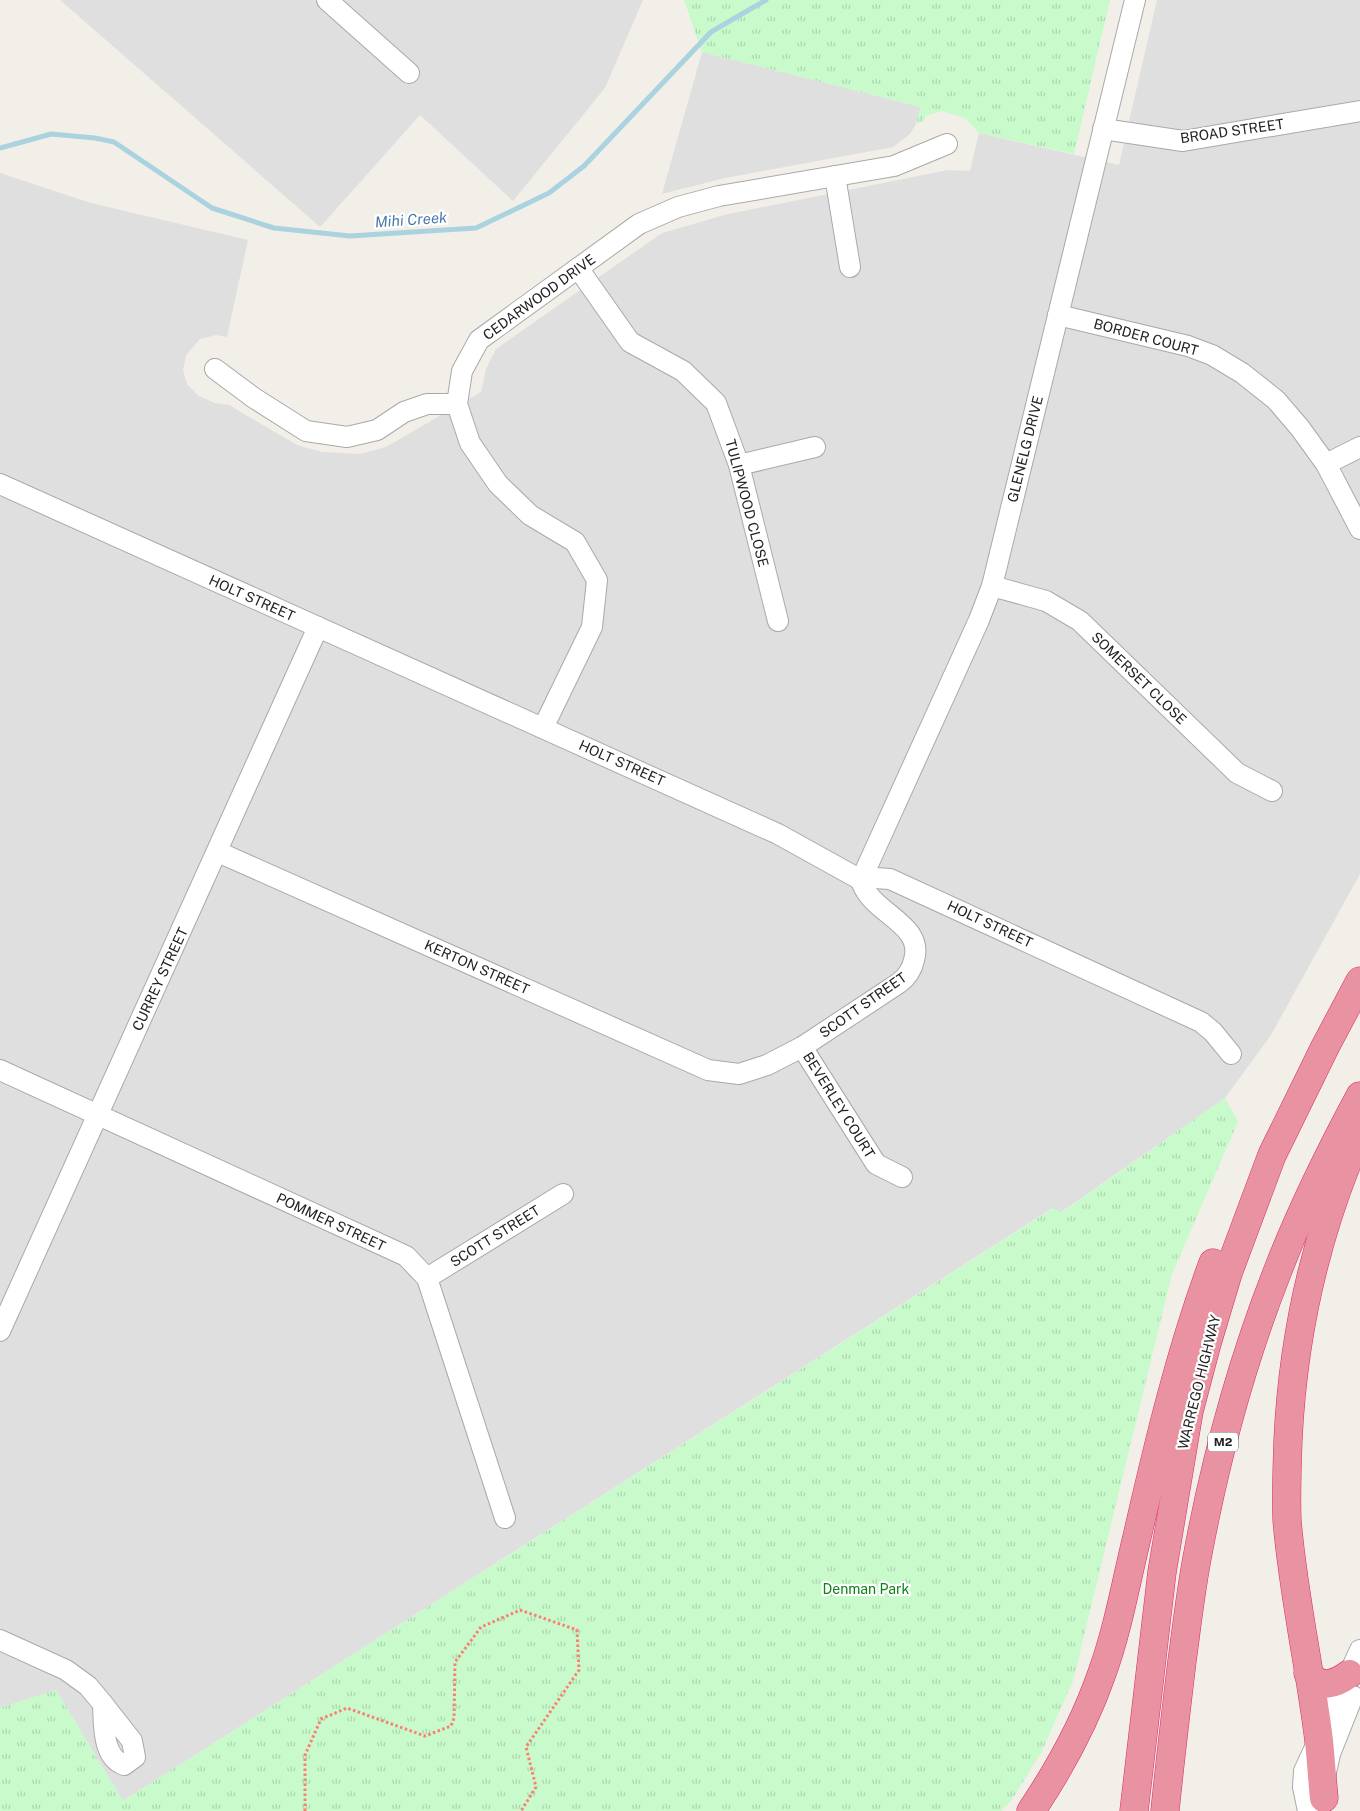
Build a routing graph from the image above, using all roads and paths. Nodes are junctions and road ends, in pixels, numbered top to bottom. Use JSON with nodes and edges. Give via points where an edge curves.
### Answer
{"nodes":[{"id":1,"x":327,"y":0,"type":"edge"},
{"id":2,"x":1134,"y":0,"type":"edge"},
{"id":3,"x":409,"y":73,"type":"dead end"},
{"id":4,"x":1360,"y":111,"type":"edge"},
{"id":5,"x":1103,"y":129,"type":"junction"},
{"id":6,"x":947,"y":144,"type":"dead end"},
{"id":7,"x":835,"y":176,"type":"junction"},
{"id":8,"x":850,"y":267,"type":"dead end"},
{"id":9,"x":578,"y":268,"type":"junction"},
{"id":10,"x":1058,"y":315,"type":"junction"},
{"id":11,"x":215,"y":369,"type":"dead end"},
{"id":12,"x":457,"y":404,"type":"junction"},
{"id":13,"x":815,"y":447,"type":"dead end"},
{"id":14,"x":1360,"y":447,"type":"edge"},
{"id":15,"x":1326,"y":464,"type":"junction"},
{"id":16,"x":739,"y":465,"type":"junction"},
{"id":17,"x":0,"y":484,"type":"edge"},
{"id":18,"x":1360,"y":529,"type":"edge"},
{"id":19,"x":992,"y":586,"type":"junction"},
{"id":20,"x":778,"y":621,"type":"dead end"},
{"id":21,"x":318,"y":627,"type":"junction"},
{"id":22,"x":543,"y":728,"type":"junction"},
{"id":23,"x":1272,"y":791,"type":"dead end"},
{"id":24,"x":218,"y":852,"type":"junction"},
{"id":25,"x":861,"y":880,"type":"junction"},
{"id":26,"x":1360,"y":980,"type":"edge"},
{"id":27,"x":802,"y":1047,"type":"junction"},
{"id":28,"x":1231,"y":1054,"type":"dead end"},
{"id":29,"x":0,"y":1070,"type":"edge"},
{"id":30,"x":739,"y":1074,"type":"joint"},
{"id":31,"x":1360,"y":1096,"type":"edge"},
{"id":32,"x":1300,"y":1097,"type":"junction"},
{"id":33,"x":98,"y":1115,"type":"junction"},
{"id":34,"x":1360,"y":1132,"type":"edge"},
{"id":35,"x":902,"y":1177,"type":"dead end"},
{"id":36,"x":563,"y":1194,"type":"dead end"},
{"id":37,"x":427,"y":1278,"type":"junction"},
{"id":38,"x":0,"y":1331,"type":"edge"},
{"id":39,"x":505,"y":1518,"type":"dead end"},
{"id":40,"x":0,"y":1640,"type":"edge"},
{"id":41,"x":1356,"y":1667,"type":"edge"},
{"id":42,"x":1308,"y":1673,"type":"junction"},
{"id":43,"x":103,"y":1704,"type":"dead end"},
{"id":44,"x":1319,"y":1741,"type":"junction"},
{"id":45,"x":1304,"y":1771,"type":"junction"},
{"id":46,"x":1319,"y":1807,"type":"edge"},
{"id":47,"x":305,"y":1811,"type":"edge"},
{"id":48,"x":521,"y":1811,"type":"edge"},
{"id":49,"x":1031,"y":1811,"type":"edge"},
{"id":50,"x":1134,"y":1811,"type":"edge"},
{"id":51,"x":1165,"y":1811,"type":"edge"},
{"id":52,"x":1299,"y":1811,"type":"edge"}],
"edges":[{"from":1,"to":3,"type":"street"},
{"from":2,"to":5,"type":"street","name":"GLENELG DRIVE"},
{"from":4,"to":5,"type":"street","name":"BROAD STREET","via":[[1182,141]]},
{"from":5,"to":10,"type":"street","name":"GLENELG DRIVE"},
{"from":6,"to":7,"type":"street","name":"CEDARWOOD DRIVE","via":[[894,166]]},
{"from":7,"to":8,"type":"street"},
{"from":7,"to":9,"type":"street","name":"CEDARWOOD DRIVE","via":[[718,196],[678,207],[639,224]]},
{"from":9,"to":12,"type":"street","name":"CEDARWOOD DRIVE","via":[[479,340],[462,371]]},
{"from":9,"to":16,"type":"street","name":"TULIPWOOD CLOSE","via":[[630,342],[683,371],[716,403]]},
{"from":10,"to":15,"type":"street","name":"BORDER COURT","via":[[1188,346],[1212,355],[1242,373],[1276,400]]},
{"from":10,"to":19,"type":"street","name":"GLENELG DRIVE"},
{"from":11,"to":12,"type":"street","via":[[306,431],[347,437],[377,430],[404,412],[427,404]]},
{"from":12,"to":22,"type":"street","name":"CEDARWOOD DRIVE","via":[[470,443],[498,484],[530,515],[575,542],[597,580],[592,627]]},
{"from":13,"to":16,"type":"street"},
{"from":14,"to":15,"type":"street"},
{"from":15,"to":18,"type":"street","name":"BORDER COURT"},
{"from":16,"to":20,"type":"street","name":"TULIPWOOD CLOSE"},
{"from":17,"to":21,"type":"street","name":"HOLT STREET"},
{"from":19,"to":23,"type":"street","name":"SOMERSET CLOSE","via":[[1046,601],[1080,621],[1237,773]]},
{"from":19,"to":25,"type":"street","name":"GLENELG DRIVE","via":[[980,620]]},
{"from":21,"to":22,"type":"street","name":"HOLT STREET"},
{"from":21,"to":24,"type":"street","name":"CURREY STREET"},
{"from":22,"to":25,"type":"street","name":"HOLT STREET","via":[[783,837]]},
{"from":24,"to":30,"type":"street","name":"KERTON STREET","via":[[708,1070]]},
{"from":24,"to":33,"type":"street","name":"CURREY STREET"},
{"from":25,"to":27,"type":"street","name":"SCOTT STREET","via":[[870,898],[898,920],[911,936],[916,955],[913,965],[899,983]]},
{"from":25,"to":28,"type":"street","name":"HOLT STREET","via":[[890,879],[1194,1019],[1209,1028]]},
{"from":26,"to":32,"type":"highway","name":"WARREGO HIGHWAY"},
{"from":27,"to":30,"type":"street","name":"SCOTT STREET","via":[[767,1065]]},
{"from":27,"to":35,"type":"street","name":"BEVERLEY COURT","via":[[876,1164]]},
{"from":29,"to":33,"type":"street","name":"POMMER STREET"},
{"from":31,"to":51,"type":"highway","number":"M2","via":[[1331,1150],[1278,1270],[1230,1414],[1197,1554]]},
{"from":32,"to":49,"type":"highway","via":[[1269,1130],[1216,1255],[1192,1320],[1103,1671],[1066,1756]]},
{"from":32,"to":50,"type":"highway","name":"WARREGO HIGHWAY","via":[[1272,1155],[1228,1273],[1190,1411],[1162,1572]]},
{"from":33,"to":37,"type":"street","name":"POMMER STREET","via":[[406,1256]]},
{"from":33,"to":38,"type":"street","name":"CURREY STREET"},
{"from":34,"to":42,"type":"highway","via":[[1319,1247],[1295,1358],[1289,1412],[1287,1519]]},
{"from":36,"to":37,"type":"street","name":"SCOTT STREET"},
{"from":37,"to":39,"type":"street","name":"POMMER STREET"},
{"from":40,"to":43,"type":"street","via":[[66,1670],[88,1686]]},
{"from":41,"to":42,"type":"highway","via":[[1332,1684],[1317,1681]]},
{"from":41,"to":44,"type":"street"},
{"from":41,"to":46,"type":"street","via":[[1328,1760]]},
{"from":42,"to":44,"type":"highway"},
{"from":44,"to":45,"type":"street"},
{"from":44,"to":46,"type":"highway"},
{"from":45,"to":46,"type":"street","via":[[1303,1787]]},
{"from":45,"to":52,"type":"street"},
{"from":47,"to":48,"type":"path","via":[[305,1755],[321,1719],[346,1708],[425,1736],[451,1726],[455,1662],[482,1627],[520,1610],[577,1630],[579,1670],[526,1747],[536,1787]]}]}
